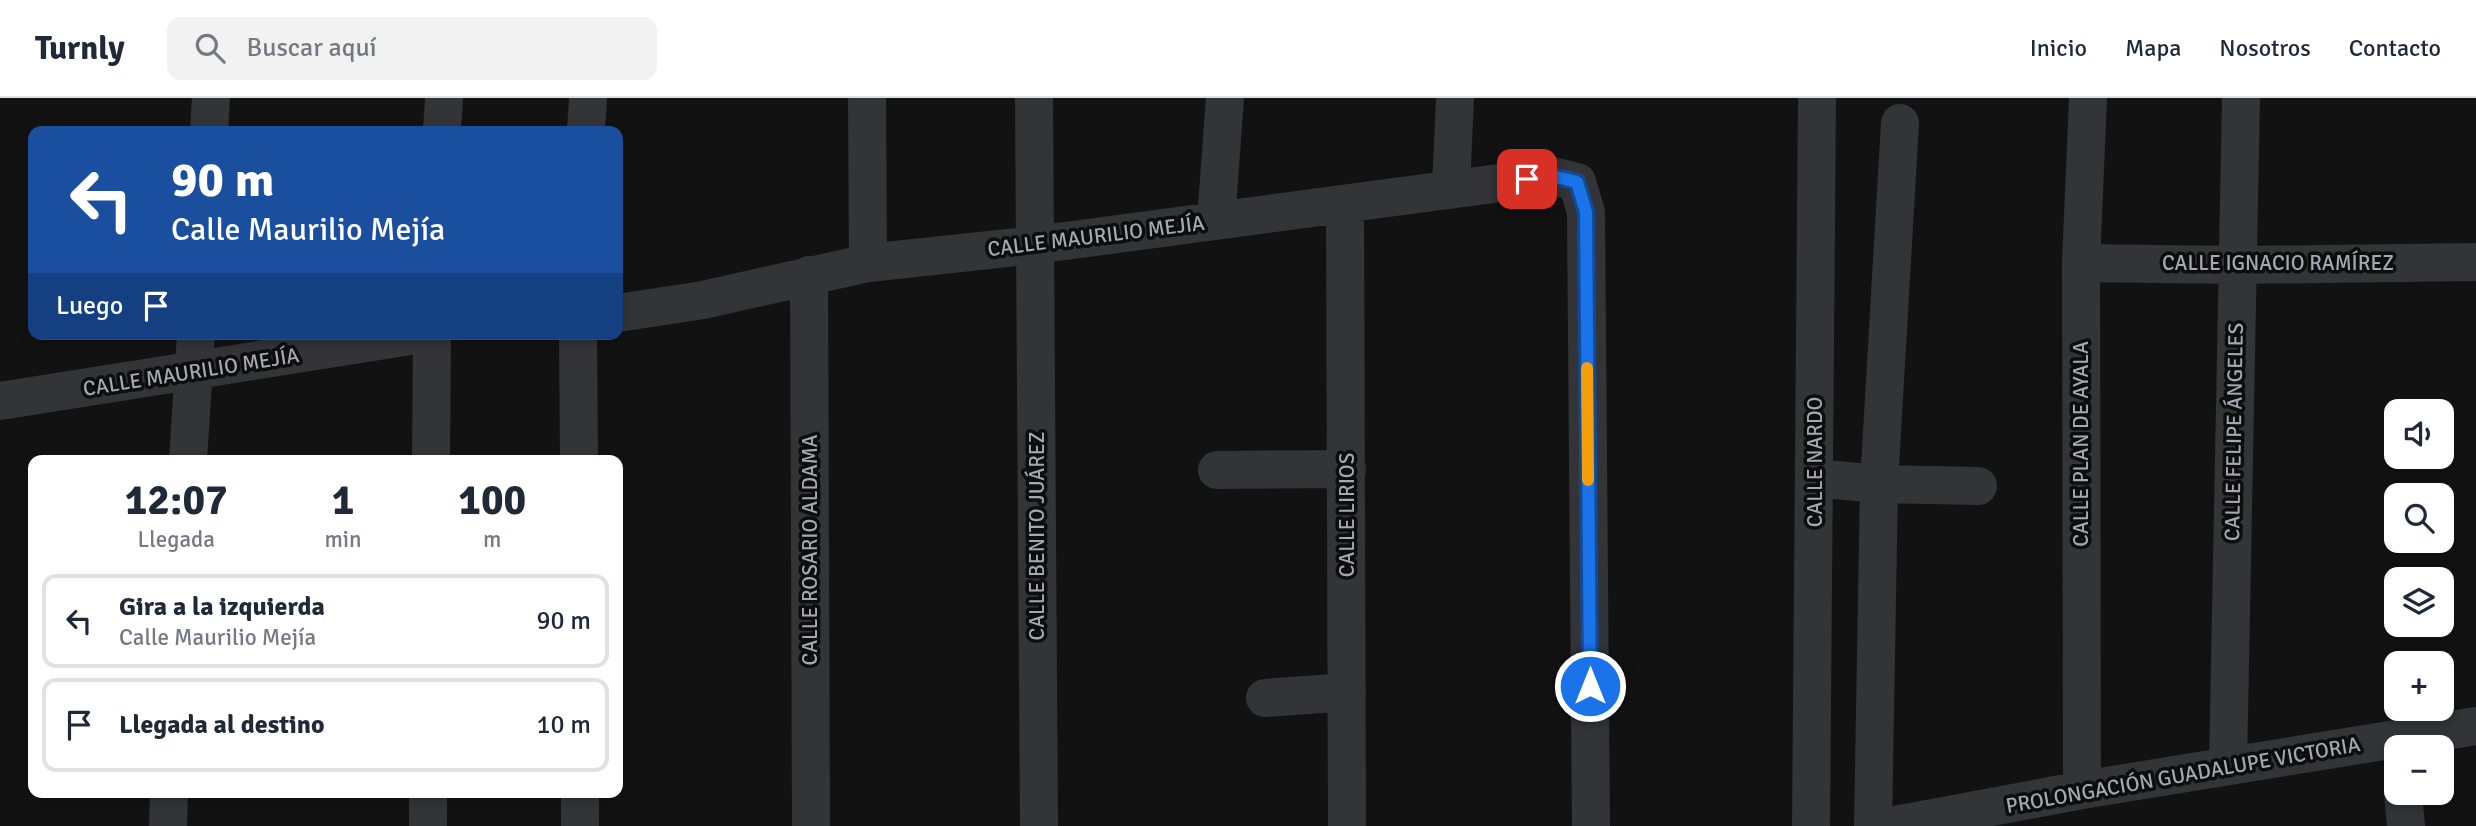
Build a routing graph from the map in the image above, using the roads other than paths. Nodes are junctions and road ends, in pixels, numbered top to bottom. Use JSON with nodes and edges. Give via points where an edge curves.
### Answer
{"nodes":[{"id":1,"x":211,"y":98,"type":"edge"},
{"id":2,"x":444,"y":98,"type":"edge"},
{"id":3,"x":588,"y":98,"type":"edge"},
{"id":4,"x":867,"y":98,"type":"edge"},
{"id":5,"x":1034,"y":98,"type":"edge"},
{"id":6,"x":1225,"y":98,"type":"edge"},
{"id":7,"x":1455,"y":98,"type":"edge"},
{"id":8,"x":1817,"y":98,"type":"edge"},
{"id":9,"x":2088,"y":98,"type":"edge"},
{"id":10,"x":2241,"y":98,"type":"edge"},
{"id":11,"x":1900,"y":122,"type":"dead end"},
{"id":12,"x":209,"y":126,"type":"edge"},
{"id":13,"x":442,"y":126,"type":"edge"},
{"id":14,"x":586,"y":126,"type":"edge"},
{"id":15,"x":1451,"y":188,"type":"junction"},
{"id":16,"x":1345,"y":204,"type":"junction"},
{"id":17,"x":1216,"y":221,"type":"junction"},
{"id":18,"x":1035,"y":245,"type":"junction"},
{"id":19,"x":868,"y":262,"type":"junction"},
{"id":20,"x":2476,"y":262,"type":"edge"},
{"id":21,"x":2081,"y":263,"type":"junction"},
{"id":22,"x":2238,"y":265,"type":"junction"},
{"id":23,"x":809,"y":275,"type":"junction"},
{"id":24,"x":623,"y":312,"type":"edge"},
{"id":25,"x":196,"y":340,"type":"edge"},
{"id":26,"x":387,"y":340,"type":"edge"},
{"id":27,"x":432,"y":340,"type":"edge"},
{"id":28,"x":578,"y":340,"type":"edge"},
{"id":29,"x":193,"y":372,"type":"junction"},
{"id":30,"x":0,"y":401,"type":"edge"},
{"id":31,"x":188,"y":455,"type":"edge"},
{"id":32,"x":431,"y":455,"type":"edge"},
{"id":33,"x":579,"y":455,"type":"edge"},
{"id":34,"x":1347,"y":469,"type":"junction"},
{"id":35,"x":1217,"y":470,"type":"dead end"},
{"id":36,"x":1815,"y":478,"type":"junction"},
{"id":37,"x":1879,"y":484,"type":"junction"},
{"id":38,"x":1978,"y":486,"type":"dead end"},
{"id":39,"x":1347,"y":692,"type":"junction"},
{"id":40,"x":1265,"y":698,"type":"dead end"},
{"id":41,"x":2476,"y":726,"type":"edge"},
{"id":42,"x":2435,"y":735,"type":"edge"},
{"id":43,"x":2384,"y":745,"type":"edge"},
{"id":44,"x":2228,"y":766,"type":"junction"},
{"id":45,"x":2082,"y":790,"type":"junction"},
{"id":46,"x":169,"y":798,"type":"edge"},
{"id":47,"x":428,"y":798,"type":"edge"},
{"id":48,"x":580,"y":798,"type":"edge"},
{"id":49,"x":2404,"y":805,"type":"edge"},
{"id":50,"x":2043,"y":812,"type":"edge"},
{"id":51,"x":168,"y":826,"type":"edge"},
{"id":52,"x":428,"y":826,"type":"edge"},
{"id":53,"x":580,"y":826,"type":"edge"},
{"id":54,"x":811,"y":826,"type":"edge"},
{"id":55,"x":1039,"y":826,"type":"edge"},
{"id":56,"x":1347,"y":826,"type":"edge"},
{"id":57,"x":1591,"y":826,"type":"edge"},
{"id":58,"x":1811,"y":826,"type":"edge"},
{"id":59,"x":1873,"y":826,"type":"edge"},
{"id":60,"x":1890,"y":826,"type":"edge"},
{"id":61,"x":2406,"y":826,"type":"edge"}],
"edges":[{"from":1,"to":12,"type":"street"},
{"from":2,"to":13,"type":"street"},
{"from":3,"to":14,"type":"street"},
{"from":4,"to":19,"type":"street"},
{"from":5,"to":18,"type":"street","name":"CALLE BENITO JUÁREZ"},
{"from":6,"to":17,"type":"street"},
{"from":7,"to":15,"type":"street"},
{"from":8,"to":36,"type":"street","name":"CALLE NARDO"},
{"from":9,"to":21,"type":"street","name":"CALLE PLAN DE AYALA"},
{"from":10,"to":22,"type":"street","name":"CALLE FELIPE ÁNGELES"},
{"from":11,"to":37,"type":"street"},
{"from":15,"to":16,"type":"street","name":"CALLE MAURILIO MEJÍA"},
{"from":15,"to":57,"type":"street","name":"CALLE MAURILIO MEJÍA","via":[[1552,176],[1577,182],[1586,212]]},
{"from":16,"to":17,"type":"street","name":"CALLE MAURILIO MEJÍA"},
{"from":16,"to":34,"type":"street","name":"CALLE LIRIOS"},
{"from":17,"to":18,"type":"street","name":"CALLE MAURILIO MEJÍA"},
{"from":18,"to":19,"type":"street","name":"CALLE MAURILIO MEJÍA"},
{"from":18,"to":55,"type":"street","name":"CALLE BENITO JUÁREZ"},
{"from":19,"to":23,"type":"street","name":"CALLE MAURILIO MEJÍA"},
{"from":20,"to":22,"type":"street","name":"CALLE IGNACIO RAMÍREZ"},
{"from":21,"to":22,"type":"street","name":"CALLE IGNACIO RAMÍREZ"},
{"from":21,"to":45,"type":"street","name":"CALLE PLAN DE AYALA"},
{"from":22,"to":44,"type":"street","name":"CALLE FELIPE ÁNGELES"},
{"from":23,"to":24,"type":"street","name":"CALLE MAURILIO MEJÍA","via":[[703,300]]},
{"from":23,"to":54,"type":"street","name":"CALLE ROSARIO ALDAMA"},
{"from":25,"to":29,"type":"street"},
{"from":26,"to":29,"type":"street","name":"CALLE MAURILIO MEJÍA"},
{"from":27,"to":32,"type":"street"},
{"from":28,"to":33,"type":"street"},
{"from":29,"to":30,"type":"street","name":"CALLE MAURILIO MEJÍA"},
{"from":29,"to":31,"type":"street"},
{"from":34,"to":35,"type":"street"},
{"from":34,"to":39,"type":"street","name":"CALLE LIRIOS"},
{"from":36,"to":37,"type":"street"},
{"from":36,"to":58,"type":"street","name":"CALLE NARDO"},
{"from":37,"to":38,"type":"street"},
{"from":37,"to":59,"type":"street"},
{"from":39,"to":40,"type":"street"},
{"from":39,"to":56,"type":"street","name":"CALLE LIRIOS"},
{"from":41,"to":42,"type":"street","name":"PROLONGACIÓN GUADALUPE VICTORIA"},
{"from":43,"to":44,"type":"street","name":"PROLONGACIÓN GUADALUPE VICTORIA"},
{"from":44,"to":45,"type":"street","name":"PROLONGACIÓN GUADALUPE VICTORIA"},
{"from":45,"to":50,"type":"street","name":"PROLONGACIÓN GUADALUPE VICTORIA"},
{"from":46,"to":51,"type":"street"},
{"from":47,"to":52,"type":"street"},
{"from":48,"to":53,"type":"street"},
{"from":49,"to":61,"type":"street"},
{"from":50,"to":60,"type":"street","name":"PROLONGACIÓN GUADALUPE VICTORIA"}]}
